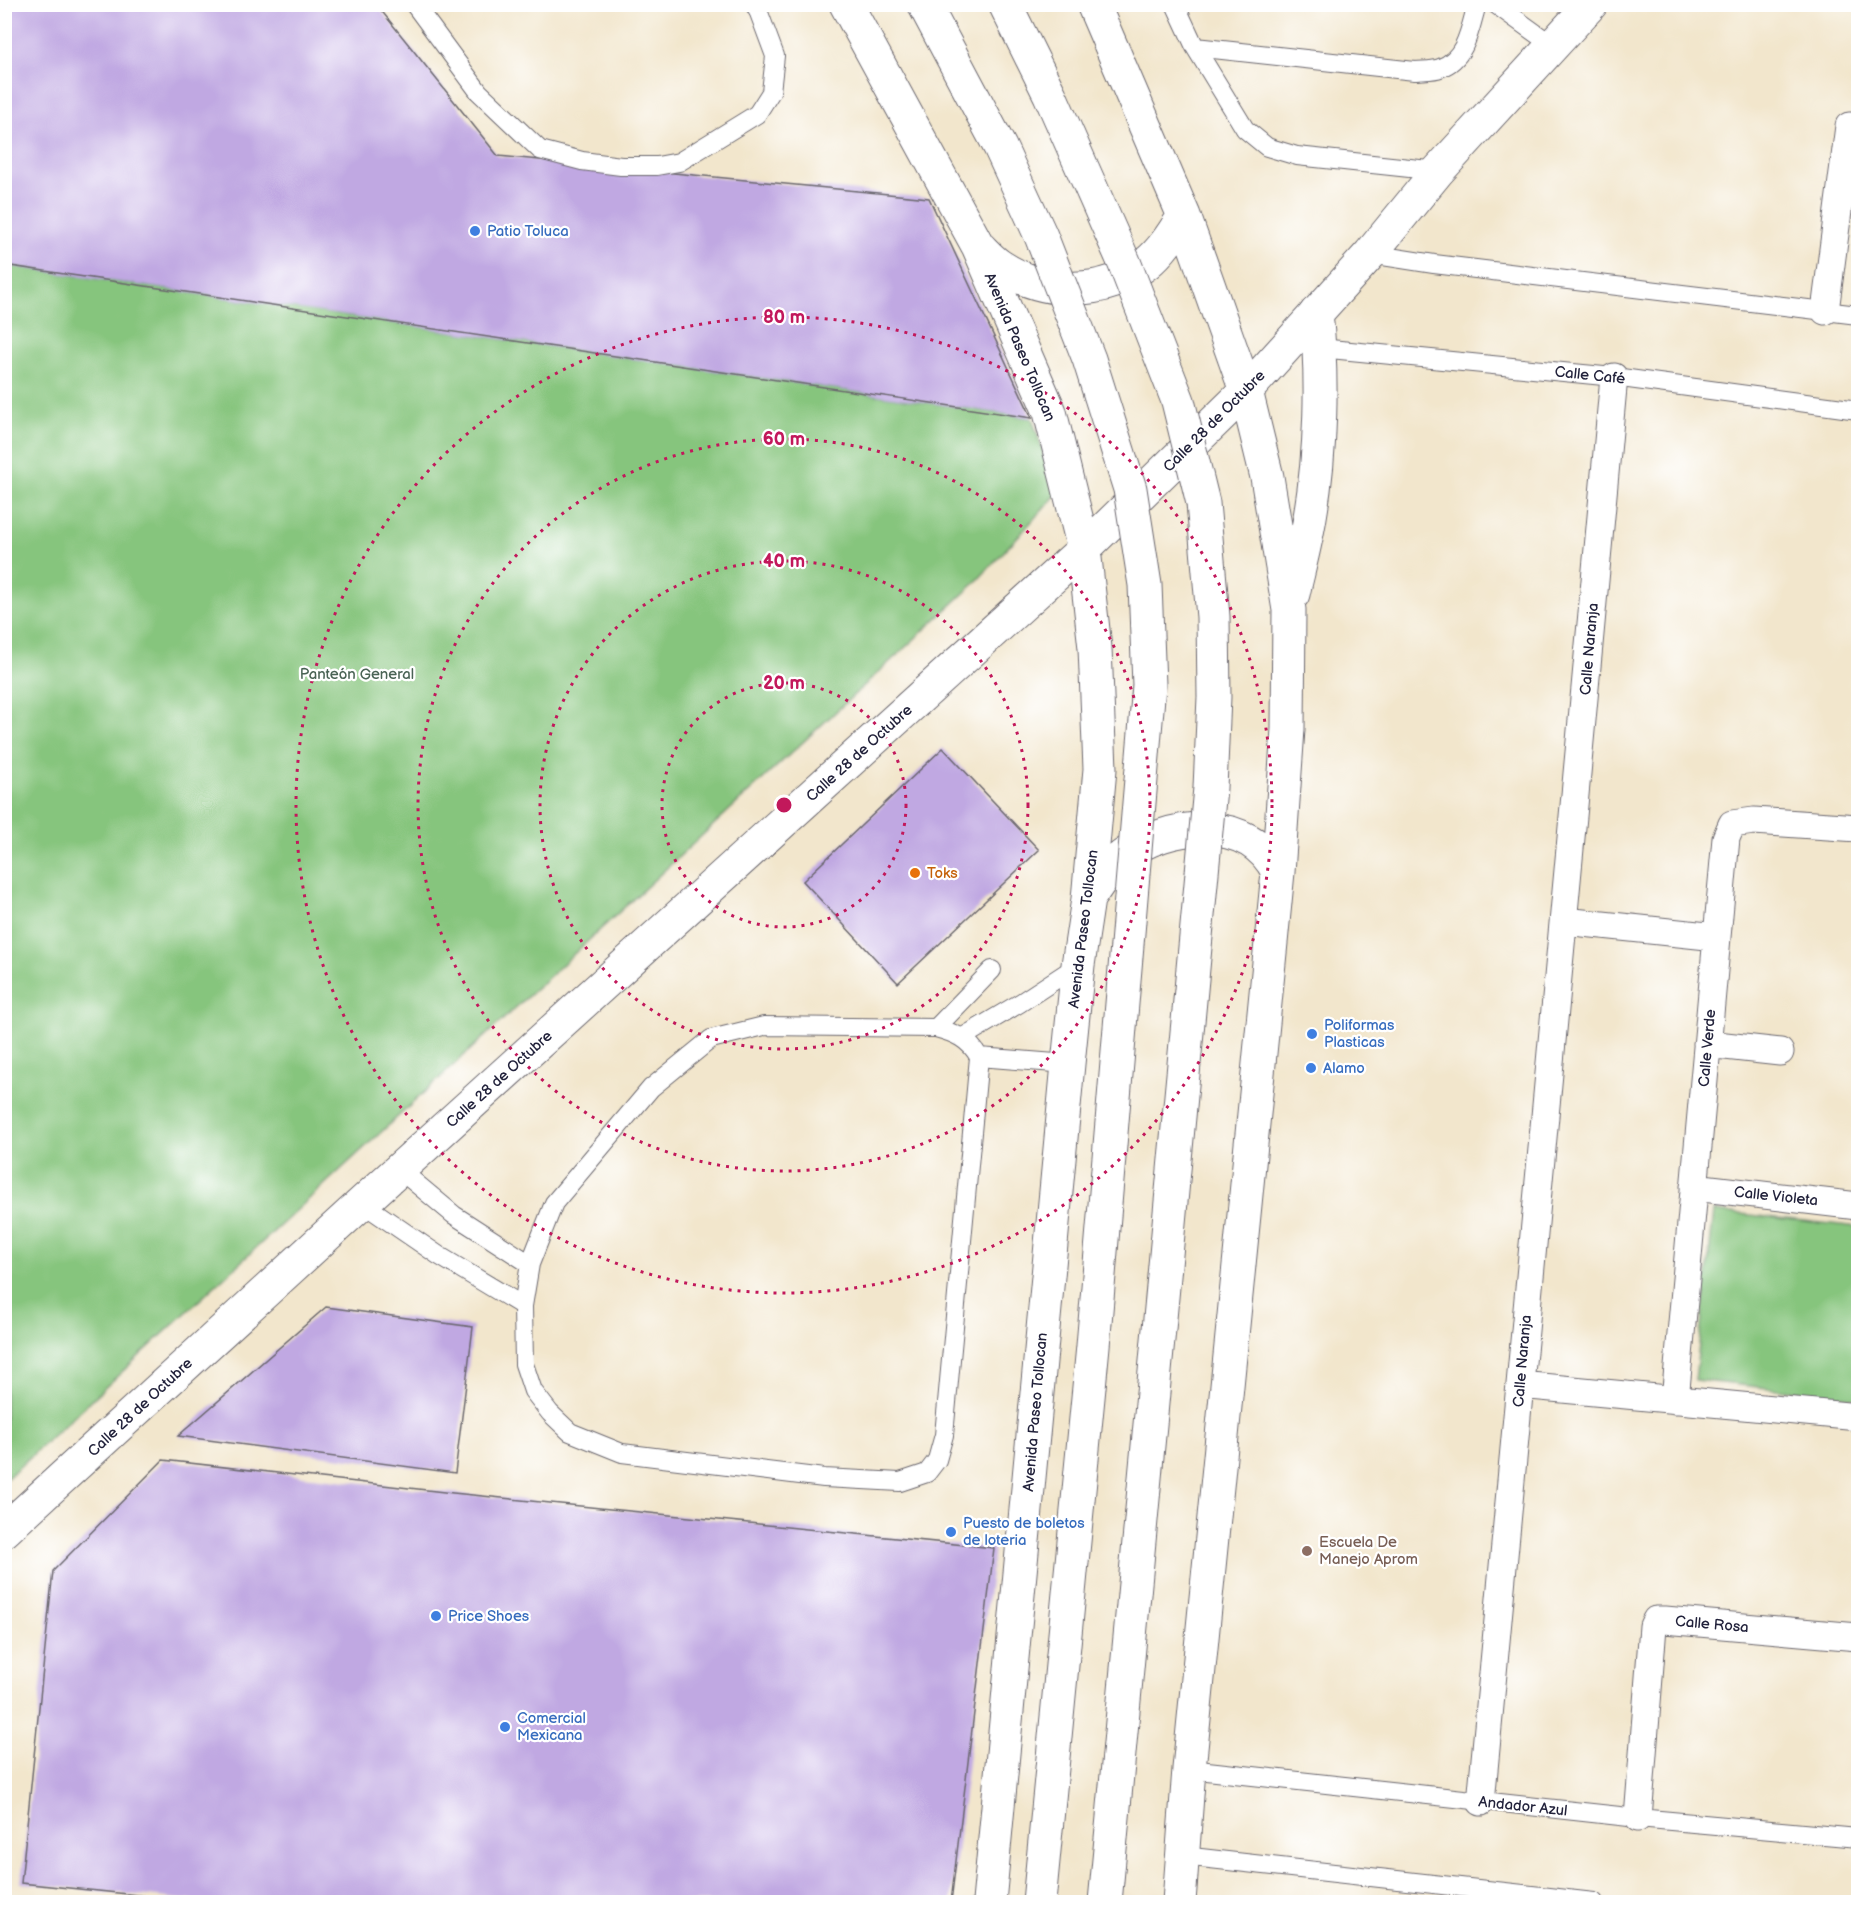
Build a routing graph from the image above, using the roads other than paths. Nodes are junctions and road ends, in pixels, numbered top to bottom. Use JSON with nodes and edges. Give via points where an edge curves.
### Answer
{"nodes":[{"id":1,"x":414,"y":4,"type":"edge"},
{"id":2,"x":754,"y":4,"type":"edge"},
{"id":3,"x":846,"y":4,"type":"edge"},
{"id":4,"x":924,"y":4,"type":"edge"},
{"id":5,"x":1005,"y":4,"type":"edge"},
{"id":6,"x":1092,"y":4,"type":"edge"},
{"id":7,"x":1175,"y":4,"type":"edge"},
{"id":8,"x":1478,"y":4,"type":"edge"},
{"id":9,"x":1495,"y":4,"type":"edge"},
{"id":10,"x":1591,"y":4,"type":"edge"},
{"id":11,"x":1552,"y":45,"type":"junction"},
{"id":12,"x":1195,"y":47,"type":"junction"},
{"id":13,"x":1849,"y":126,"type":"dead end"},
{"id":14,"x":1438,"y":171,"type":"junction"},
{"id":15,"x":1184,"y":216,"type":"junction"},
{"id":16,"x":978,"y":246,"type":"junction"},
{"id":17,"x":1370,"y":254,"type":"junction"},
{"id":18,"x":1825,"y":311,"type":"junction"},
{"id":19,"x":1316,"y":313,"type":"junction"},
{"id":20,"x":1858,"y":315,"type":"edge"},
{"id":21,"x":1320,"y":348,"type":"junction"},
{"id":22,"x":1614,"y":377,"type":"junction"},
{"id":23,"x":1246,"y":391,"type":"junction"},
{"id":24,"x":1858,"y":410,"type":"edge"},
{"id":25,"x":1084,"y":549,"type":"junction"},
{"id":26,"x":1289,"y":610,"type":"junction"},
{"id":27,"x":1858,"y":828,"type":"edge"},
{"id":28,"x":1278,"y":872,"type":"junction"},
{"id":29,"x":1088,"y":899,"type":"junction"},
{"id":30,"x":1564,"y":921,"type":"junction"},
{"id":31,"x":1717,"y":937,"type":"junction"},
{"id":32,"x":1078,"y":965,"type":"junction"},
{"id":33,"x":992,"y":970,"type":"dead end"},
{"id":34,"x":936,"y":1028,"type":"junction"},
{"id":35,"x":963,"y":1037,"type":"junction"},
{"id":36,"x":1707,"y":1044,"type":"junction"},
{"id":37,"x":1780,"y":1052,"type":"dead end"},
{"id":38,"x":979,"y":1057,"type":"junction"},
{"id":39,"x":1068,"y":1064,"type":"junction"},
{"id":40,"x":400,"y":1170,"type":"junction"},
{"id":41,"x":1694,"y":1187,"type":"junction"},
{"id":42,"x":362,"y":1203,"type":"junction"},
{"id":43,"x":1858,"y":1206,"type":"edge"},
{"id":44,"x":530,"y":1264,"type":"junction"},
{"id":45,"x":523,"y":1306,"type":"junction"},
{"id":46,"x":1520,"y":1385,"type":"junction"},
{"id":47,"x":1675,"y":1400,"type":"junction"},
{"id":48,"x":1858,"y":1417,"type":"edge"},
{"id":49,"x":4,"y":1531,"type":"edge"},
{"id":50,"x":1858,"y":1637,"type":"edge"},
{"id":51,"x":1189,"y":1768,"type":"junction"},
{"id":52,"x":1481,"y":1802,"type":"junction"},
{"id":53,"x":1638,"y":1818,"type":"junction"},
{"id":54,"x":1858,"y":1838,"type":"edge"},
{"id":55,"x":1183,"y":1856,"type":"junction"},
{"id":56,"x":989,"y":1902,"type":"edge"},
{"id":57,"x":1039,"y":1902,"type":"edge"},
{"id":58,"x":1105,"y":1902,"type":"edge"},
{"id":59,"x":1179,"y":1902,"type":"edge"},
{"id":60,"x":1593,"y":1902,"type":"edge"}],
"edges":[{"from":1,"to":2,"type":"lane","via":[[479,92],[540,150],[621,166],[679,162],[757,114],[771,92],[775,56]]},
{"from":3,"to":16,"type":"main road","name":"Avenida Paseo Tollocan"},
{"from":4,"to":57,"type":"main road","bridge":true,"via":[[1000,147],[1041,236],[1089,359],[1130,489],[1145,585],[1149,685],[1093,1346]]},
{"from":5,"to":58,"type":"main road","bridge":true,"via":[[1124,261],[1178,401],[1203,502],[1213,617],[1210,788]]},
{"from":6,"to":15,"type":"main road"},
{"from":7,"to":12,"type":"lane"},
{"from":8,"to":12,"type":"lane","via":[[1458,58],[1439,69],[1415,70]]},
{"from":9,"to":11,"type":"lane"},
{"from":10,"to":11,"type":"main road","name":"Calle 28 de Octubre"},
{"from":11,"to":14,"type":"main road","name":"Calle 28 de Octubre"},
{"from":12,"to":14,"type":"lane","via":[[1245,129],[1267,147],[1297,156]]},
{"from":13,"to":18,"type":"street"},
{"from":14,"to":17,"type":"main road","name":"Calle 28 de Octubre"},
{"from":15,"to":16,"type":"main road","via":[[1163,248],[1146,264],[1100,285],[1073,289],[1022,278],[998,265]]},
{"from":15,"to":23,"type":"main road"},
{"from":16,"to":25,"type":"main road","name":"Avenida Paseo Tollocan","via":[[1050,412]]},
{"from":17,"to":18,"type":"lane"},
{"from":17,"to":19,"type":"main road","name":"Calle 28 de Octubre"},
{"from":18,"to":20,"type":"lane"},
{"from":19,"to":21,"type":"main road"},
{"from":19,"to":23,"type":"main road","name":"Calle 28 de Octubre"},
{"from":21,"to":22,"type":"lane","name":"Calle Café"},
{"from":21,"to":26,"type":"main road","via":[[1319,430],[1310,516]]},
{"from":22,"to":24,"type":"lane","name":"Calle Café"},
{"from":22,"to":30,"type":"street","name":"Calle Naranja"},
{"from":23,"to":25,"type":"main road","name":"Calle 28 de Octubre"},
{"from":23,"to":26,"type":"main road","via":[[1267,477]]},
{"from":25,"to":29,"type":"main road","name":"Avenida Paseo Tollocan","via":[[1095,648],[1100,769]]},
{"from":25,"to":40,"type":"main road","name":"Calle 28 de Octubre"},
{"from":26,"to":28,"type":"main road","via":[[1288,729]]},
{"from":27,"to":31,"type":"street","name":"Calle Verde","via":[[1754,821],[1732,824],[1726,838]]},
{"from":28,"to":29,"type":"main road","via":[[1273,861],[1248,839],[1224,830],[1187,830],[1146,841],[1123,856]]},
{"from":28,"to":51,"type":"main road"},
{"from":29,"to":32,"type":"main road","name":"Avenida Paseo Tollocan"},
{"from":30,"to":31,"type":"street"},
{"from":30,"to":46,"type":"street","name":"Calle Naranja"},
{"from":31,"to":36,"type":"street","name":"Calle Verde"},
{"from":32,"to":35,"type":"lane"},
{"from":32,"to":39,"type":"main road","name":"Avenida Paseo Tollocan"},
{"from":33,"to":34,"type":"lane"},
{"from":34,"to":35,"type":"lane"},
{"from":34,"to":44,"type":"lane","via":[[764,1026],[711,1039],[651,1088],[578,1172],[554,1203]]},
{"from":35,"to":38,"type":"lane"},
{"from":36,"to":37,"type":"street"},
{"from":36,"to":41,"type":"street","name":"Calle Verde"},
{"from":38,"to":39,"type":"lane"},
{"from":38,"to":45,"type":"lane","via":[[944,1435],[937,1460],[927,1473],[900,1482],[835,1478],[622,1453],[570,1432],[532,1391],[524,1364]]},
{"from":39,"to":56,"type":"main road","name":"Avenida Paseo Tollocan"},
{"from":40,"to":42,"type":"main road","name":"Calle 28 de Octubre"},
{"from":40,"to":44,"type":"lane","via":[[454,1215]]},
{"from":41,"to":43,"type":"street","name":"Calle Violeta"},
{"from":41,"to":47,"type":"street","name":"Calle Verde"},
{"from":42,"to":45,"type":"lane"},
{"from":42,"to":49,"type":"main road","name":"Calle 28 de Octubre"},
{"from":44,"to":45,"type":"lane"},
{"from":46,"to":47,"type":"street"},
{"from":46,"to":52,"type":"street","name":"Calle Naranja"},
{"from":47,"to":48,"type":"street"},
{"from":50,"to":53,"type":"street","name":"Calle Rosa","via":[[1656,1620]]},
{"from":51,"to":52,"type":"lane","name":"Andador Azul"},
{"from":51,"to":55,"type":"main road"},
{"from":52,"to":53,"type":"lane","name":"Andador Azul"},
{"from":53,"to":54,"type":"lane","name":"Andador Azul"},
{"from":55,"to":59,"type":"main road"},
{"from":55,"to":60,"type":"lane"}]}
